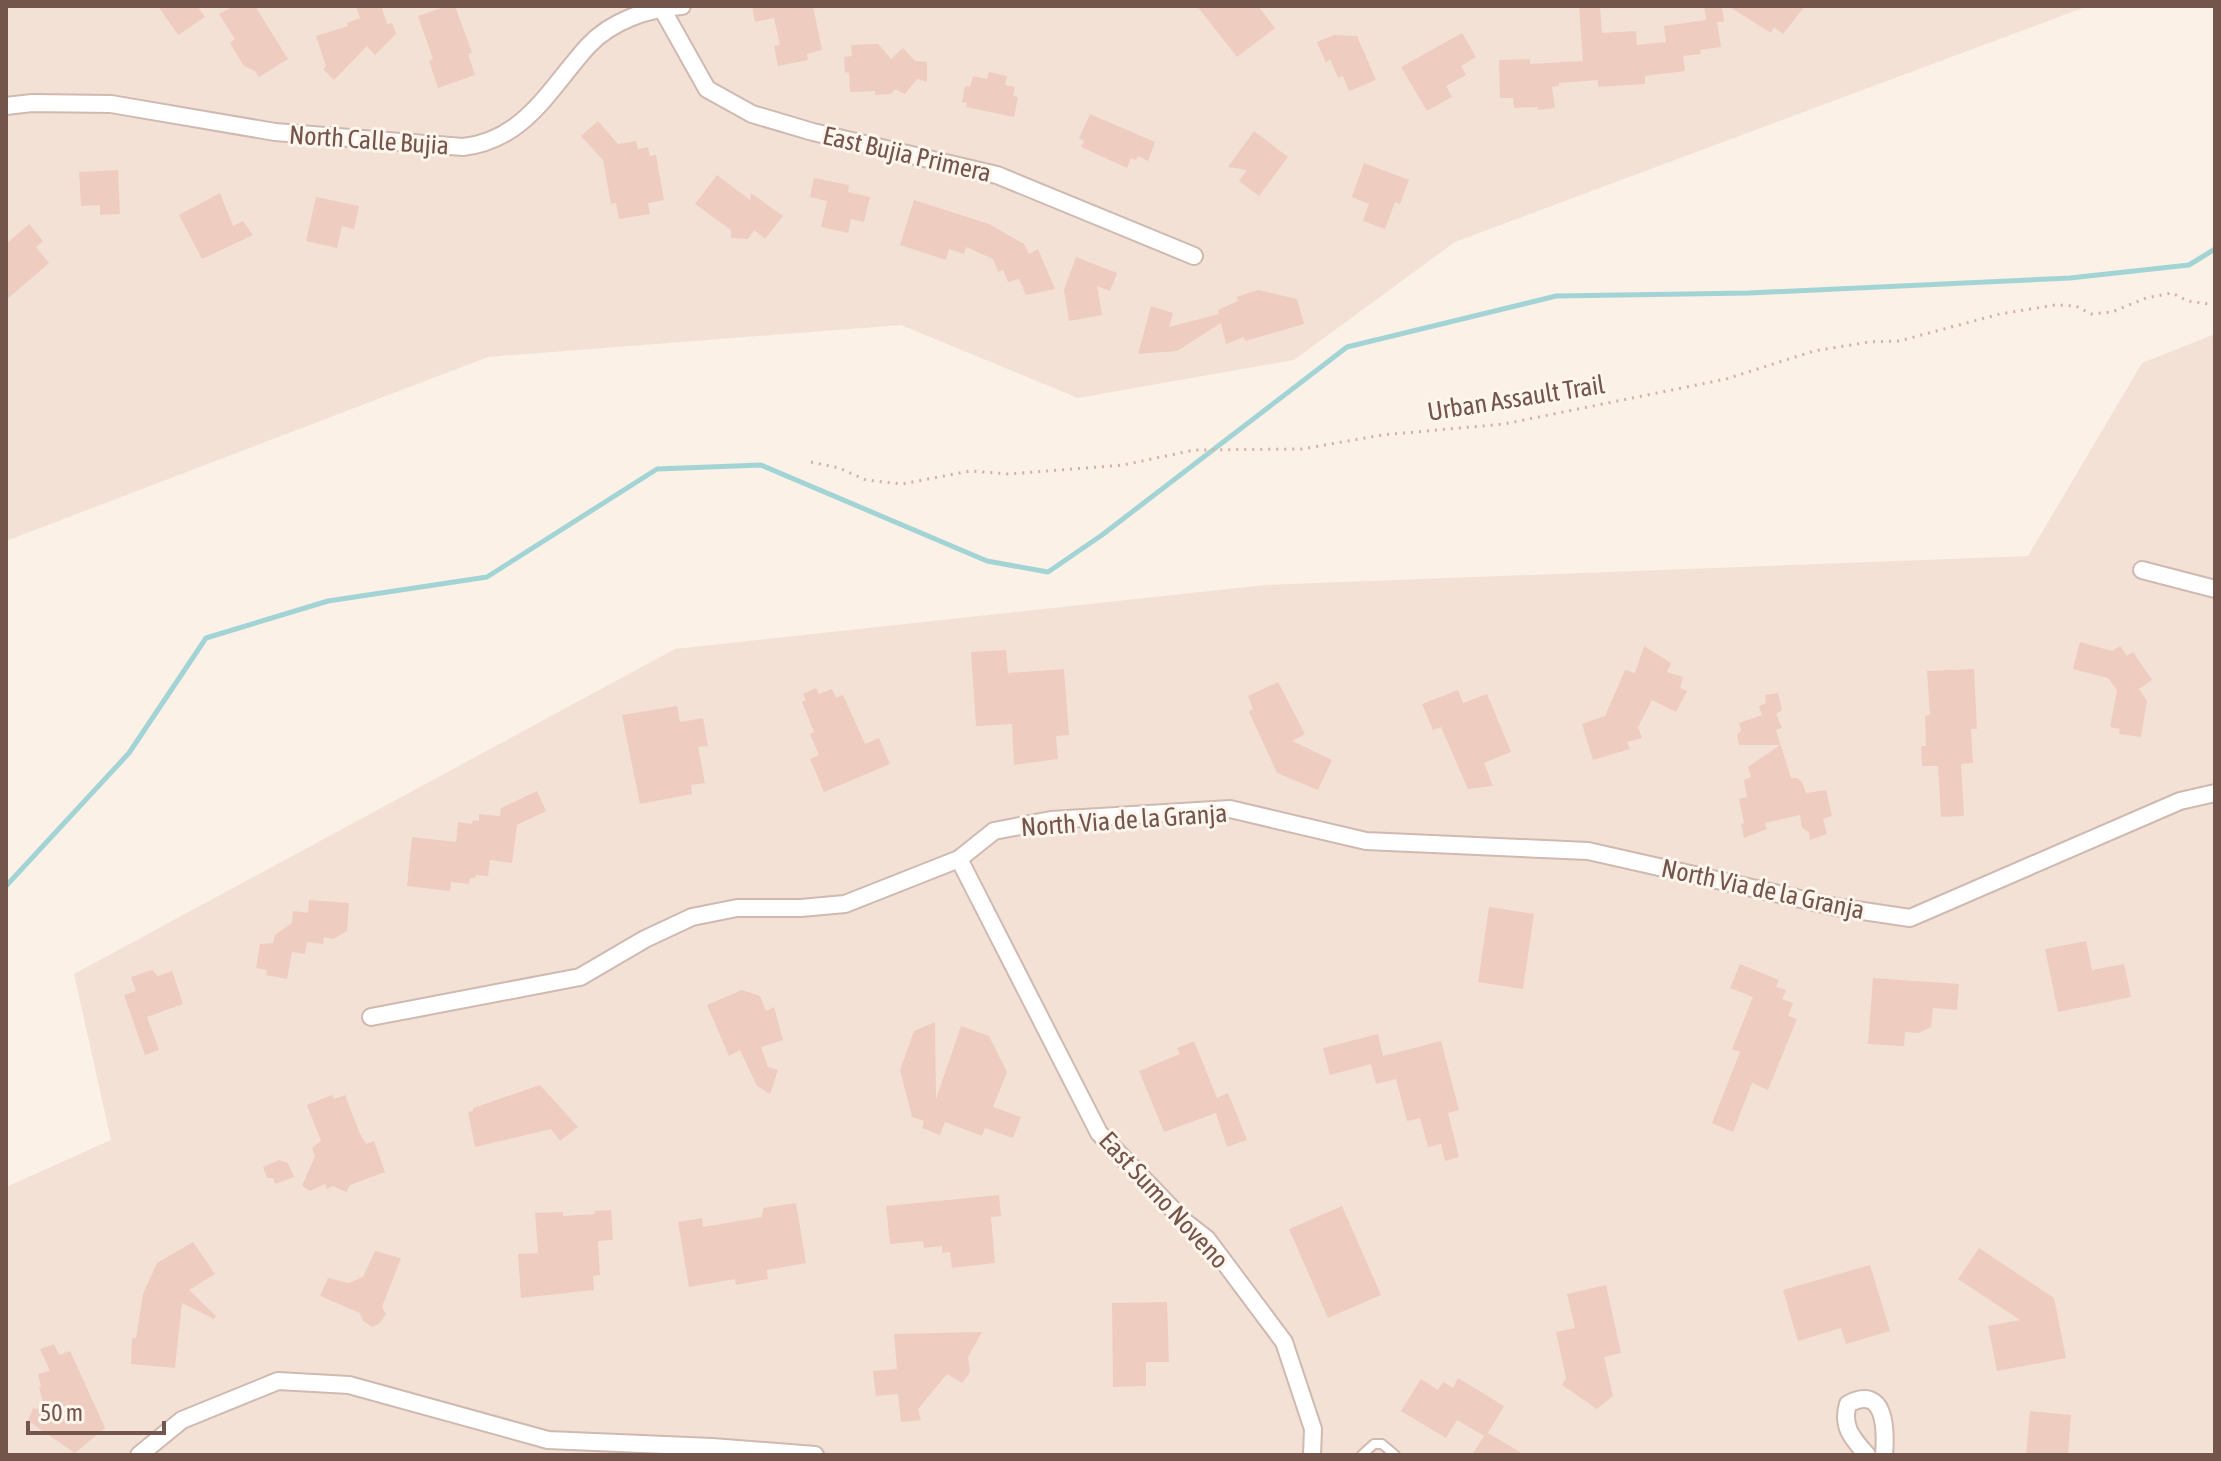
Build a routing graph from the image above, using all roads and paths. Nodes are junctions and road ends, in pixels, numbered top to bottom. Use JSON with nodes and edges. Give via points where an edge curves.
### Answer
{"nodes":[{"id":1,"x":682,"y":6,"type":"edge"},
{"id":2,"x":661,"y":7,"type":"edge"},
{"id":3,"x":6,"y":106,"type":"edge"},
{"id":4,"x":1194,"y":256,"type":"dead end"},
{"id":5,"x":2215,"y":305,"type":"edge"},
{"id":6,"x":811,"y":462,"type":"dead end"},
{"id":7,"x":2142,"y":570,"type":"dead end"},
{"id":8,"x":2215,"y":589,"type":"edge"},
{"id":9,"x":2215,"y":793,"type":"edge"},
{"id":10,"x":959,"y":859,"type":"junction"},
{"id":11,"x":371,"y":1017,"type":"dead end"},
{"id":12,"x":760,"y":1454,"type":"edge"},
{"id":13,"x":139,"y":1455,"type":"edge"},
{"id":14,"x":815,"y":1455,"type":"edge"},
{"id":15,"x":1312,"y":1455,"type":"edge"},
{"id":16,"x":1362,"y":1455,"type":"edge"},
{"id":17,"x":1395,"y":1455,"type":"edge"},
{"id":18,"x":1867,"y":1455,"type":"edge"},
{"id":19,"x":1884,"y":1455,"type":"edge"}],
"edges":[{"from":1,"to":2,"type":"street","name":"North Calle Bujia"},
{"from":2,"to":3,"type":"street","name":"North Calle Bujia","via":[[625,20],[590,44],[536,110],[513,130],[484,144],[463,147],[275,132],[111,104]]},
{"from":2,"to":4,"type":"street","name":"East Bujia Primera","via":[[707,89],[752,114],[997,175]]},
{"from":5,"to":6,"type":"path","name":"Urban Assault Trail","via":[[2172,293],[2112,312],[2091,314],[2076,306],[2055,305],[1899,341],[1814,351],[1726,379],[1504,424],[1382,435],[1302,449],[1194,450],[1123,465],[1009,474],[970,471],[902,484],[866,480]]},
{"from":7,"to":8,"type":"street"},
{"from":9,"to":10,"type":"street","name":"North Via de la Granja","via":[[2180,801],[1910,918],[1836,907],[1588,851],[1366,841],[1230,809],[1051,820],[994,831]]},
{"from":10,"to":11,"type":"street","name":"North Via de la Granja","via":[[845,904],[737,908],[692,917],[580,977]]},
{"from":10,"to":15,"type":"street","name":"East Sumo Noveno","via":[[1099,1133],[1207,1239],[1284,1342],[1313,1429]]},
{"from":12,"to":13,"type":"street","via":[[548,1440],[349,1385],[278,1381],[182,1420]]},
{"from":12,"to":14,"type":"street"},
{"from":16,"to":17,"type":"lane","via":[[1382,1444]]},
{"from":18,"to":19,"type":"street","via":[[1848,1433],[1844,1415],[1848,1404],[1858,1399],[1873,1402],[1880,1410],[1886,1427]]}]}
